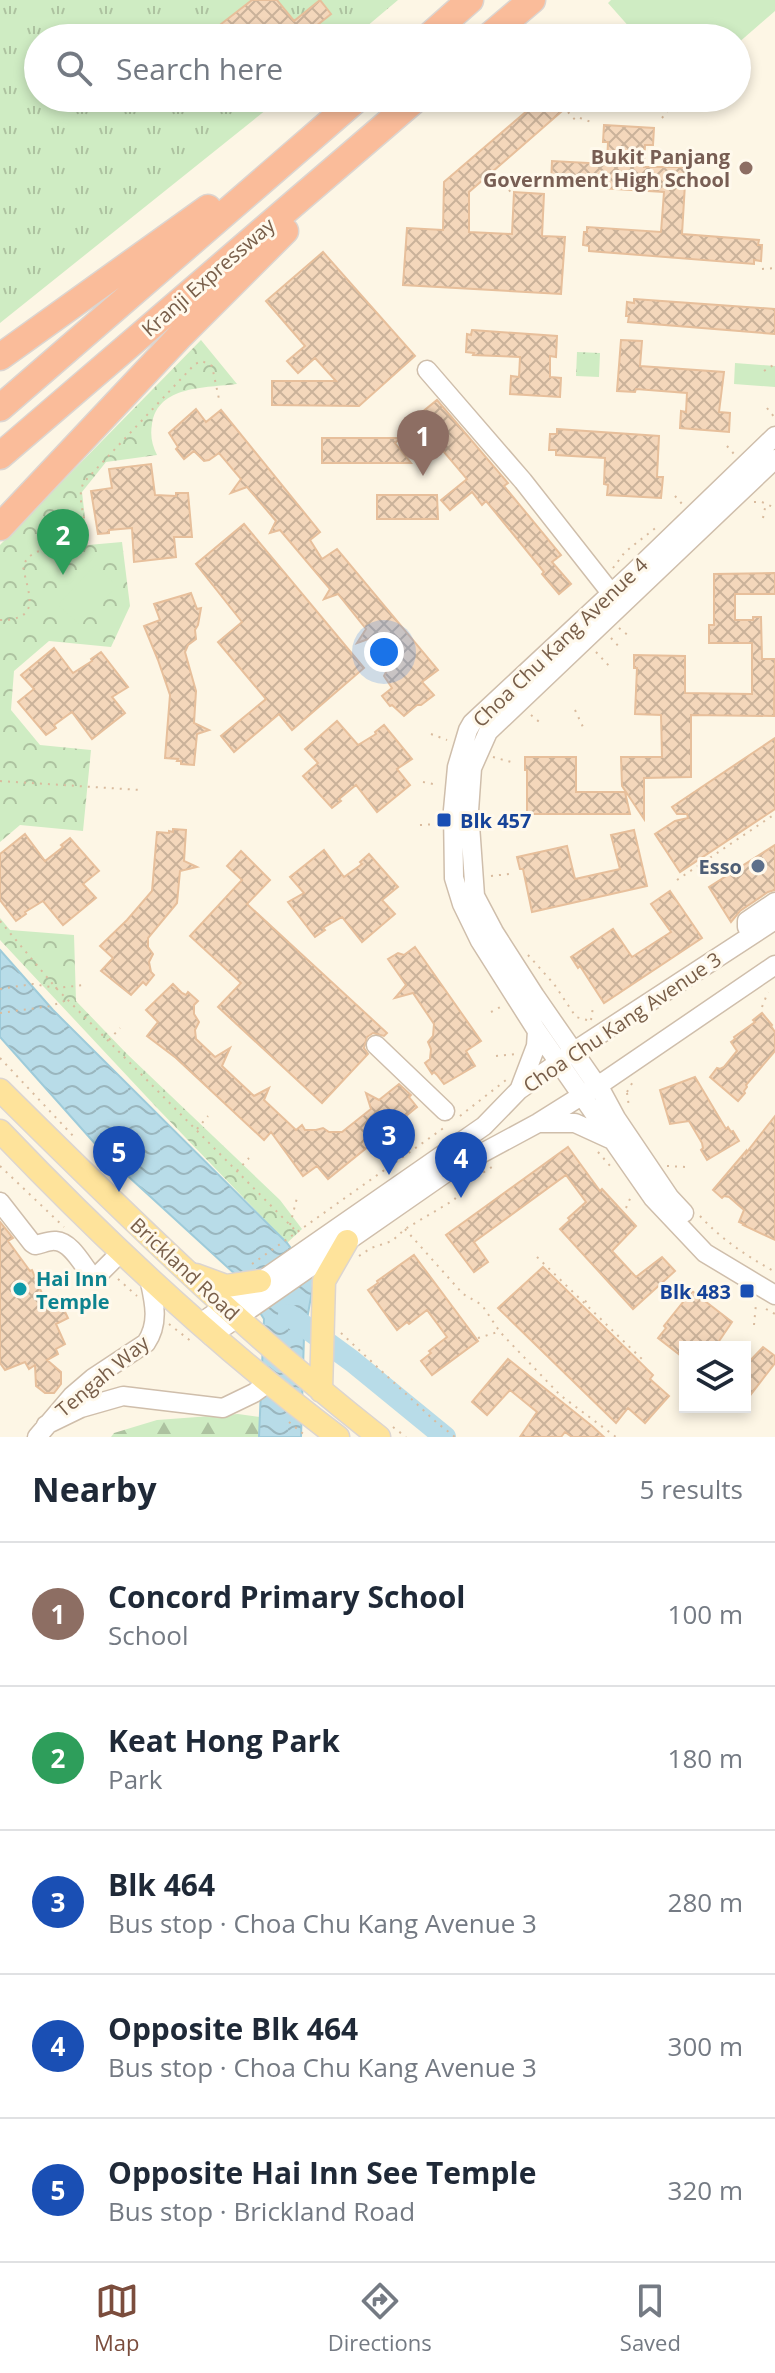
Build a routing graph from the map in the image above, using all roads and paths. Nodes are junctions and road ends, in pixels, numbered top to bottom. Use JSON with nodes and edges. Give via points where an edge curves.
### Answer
{"nodes":[{"id":1,"x":470,"y":0,"type":"edge"},
{"id":2,"x":532,"y":0,"type":"edge"},
{"id":3,"x":443,"y":24,"type":"edge"},
{"id":4,"x":504,"y":24,"type":"edge"},
{"id":5,"x":342,"y":112,"type":"edge"},
{"id":6,"x":401,"y":112,"type":"edge"},
{"id":7,"x":568,"y":112,"type":"dead end"},
{"id":8,"x":667,"y":112,"type":"edge"},
{"id":9,"x":580,"y":118,"type":"dead end"},
{"id":10,"x":662,"y":118,"type":"dead end"},
{"id":11,"x":577,"y":122,"type":"dead end"},
{"id":12,"x":591,"y":122,"type":"dead end"},
{"id":13,"x":337,"y":166,"type":"junction"},
{"id":14,"x":271,"y":174,"type":"junction"},
{"id":15,"x":526,"y":174,"type":"dead end"},
{"id":16,"x":689,"y":178,"type":"dead end"},
{"id":17,"x":535,"y":180,"type":"dead end"},
{"id":18,"x":709,"y":183,"type":"dead end"},
{"id":19,"x":509,"y":190,"type":"dead end"},
{"id":20,"x":513,"y":195,"type":"dead end"},
{"id":21,"x":775,"y":268,"type":"edge"},
{"id":22,"x":762,"y":269,"type":"dead end"},
{"id":23,"x":0,"y":357,"type":"edge"},
{"id":24,"x":775,"y":364,"type":"edge"},
{"id":25,"x":427,"y":370,"type":"dead end"},
{"id":26,"x":764,"y":371,"type":"dead end"},
{"id":27,"x":219,"y":399,"type":"dead end"},
{"id":28,"x":0,"y":408,"type":"edge"},
{"id":29,"x":767,"y":408,"type":"dead end"},
{"id":30,"x":775,"y":418,"type":"edge"},
{"id":31,"x":775,"y":436,"type":"edge"},
{"id":32,"x":727,"y":446,"type":"dead end"},
{"id":33,"x":0,"y":456,"type":"edge"},
{"id":34,"x":737,"y":456,"type":"dead end"},
{"id":35,"x":768,"y":465,"type":"edge"},
{"id":36,"x":675,"y":496,"type":"dead end"},
{"id":37,"x":746,"y":502,"type":"dead end"},
{"id":38,"x":766,"y":503,"type":"junction"},
{"id":39,"x":684,"y":505,"type":"dead end"},
{"id":40,"x":775,"y":508,"type":"edge"},
{"id":41,"x":763,"y":518,"type":"dead end"},
{"id":42,"x":0,"y":527,"type":"edge"},
{"id":43,"x":611,"y":593,"type":"junction"},
{"id":44,"x":0,"y":620,"type":"edge"},
{"id":45,"x":617,"y":626,"type":"dead end"},
{"id":46,"x":610,"y":637,"type":"dead end"},
{"id":47,"x":630,"y":637,"type":"dead end"},
{"id":48,"x":621,"y":649,"type":"dead end"},
{"id":49,"x":589,"y":655,"type":"dead end"},
{"id":50,"x":611,"y":668,"type":"dead end"},
{"id":51,"x":524,"y":709,"type":"dead end"},
{"id":52,"x":575,"y":710,"type":"dead end"},
{"id":53,"x":543,"y":725,"type":"dead end"},
{"id":54,"x":583,"y":727,"type":"dead end"},
{"id":55,"x":431,"y":734,"type":"dead end"},
{"id":56,"x":464,"y":745,"type":"junction"},
{"id":57,"x":498,"y":758,"type":"dead end"},
{"id":58,"x":511,"y":762,"type":"dead end"},
{"id":59,"x":0,"y":781,"type":"edge"},
{"id":60,"x":140,"y":790,"type":"dead end"},
{"id":61,"x":775,"y":814,"type":"edge"},
{"id":62,"x":441,"y":824,"type":"dead end"},
{"id":63,"x":420,"y":825,"type":"dead end"},
{"id":64,"x":509,"y":874,"type":"dead end"},
{"id":65,"x":482,"y":877,"type":"dead end"},
{"id":66,"x":677,"y":880,"type":"dead end"},
{"id":67,"x":775,"y":902,"type":"edge"},
{"id":68,"x":775,"y":920,"type":"edge"},
{"id":69,"x":0,"y":921,"type":"edge"},
{"id":70,"x":752,"y":935,"type":"junction"},
{"id":71,"x":523,"y":949,"type":"dead end"},
{"id":72,"x":775,"y":965,"type":"edge"},
{"id":73,"x":84,"y":985,"type":"dead end"},
{"id":74,"x":765,"y":986,"type":"edge"},
{"id":75,"x":56,"y":988,"type":"junction"},
{"id":76,"x":0,"y":989,"type":"edge"},
{"id":77,"x":775,"y":995,"type":"edge"},
{"id":78,"x":69,"y":1000,"type":"junction"},
{"id":79,"x":507,"y":1003,"type":"dead end"},
{"id":80,"x":593,"y":1007,"type":"dead end"},
{"id":81,"x":762,"y":1007,"type":"dead end"},
{"id":82,"x":491,"y":1012,"type":"dead end"},
{"id":83,"x":0,"y":1013,"type":"edge"},
{"id":84,"x":544,"y":1025,"type":"junction"},
{"id":85,"x":120,"y":1028,"type":"dead end"},
{"id":86,"x":606,"y":1029,"type":"junction"},
{"id":87,"x":108,"y":1040,"type":"junction"},
{"id":88,"x":376,"y":1045,"type":"dead end"},
{"id":89,"x":523,"y":1053,"type":"dead end"},
{"id":90,"x":645,"y":1055,"type":"junction"},
{"id":91,"x":496,"y":1056,"type":"dead end"},
{"id":92,"x":0,"y":1058,"type":"edge"},
{"id":93,"x":566,"y":1058,"type":"junction"},
{"id":94,"x":517,"y":1082,"type":"junction"},
{"id":95,"x":0,"y":1090,"type":"edge"},
{"id":96,"x":590,"y":1091,"type":"junction"},
{"id":97,"x":627,"y":1093,"type":"dead end"},
{"id":98,"x":623,"y":1115,"type":"junction"},
{"id":99,"x":208,"y":1116,"type":"dead end"},
{"id":100,"x":448,"y":1119,"type":"junction"},
{"id":101,"x":538,"y":1123,"type":"junction"},
{"id":102,"x":196,"y":1130,"type":"junction"},
{"id":103,"x":0,"y":1131,"type":"edge"},
{"id":104,"x":612,"y":1140,"type":"junction"},
{"id":105,"x":84,"y":1148,"type":"dead end"},
{"id":106,"x":249,"y":1158,"type":"dead end"},
{"id":107,"x":505,"y":1158,"type":"dead end"},
{"id":108,"x":0,"y":1166,"type":"edge"},
{"id":109,"x":686,"y":1167,"type":"dead end"},
{"id":110,"x":237,"y":1172,"type":"junction"},
{"id":111,"x":650,"y":1182,"type":"junction"},
{"id":112,"x":298,"y":1194,"type":"dead end"},
{"id":113,"x":0,"y":1202,"type":"edge"},
{"id":114,"x":626,"y":1208,"type":"dead end"},
{"id":115,"x":698,"y":1215,"type":"dead end"},
{"id":116,"x":290,"y":1226,"type":"junction"},
{"id":117,"x":64,"y":1227,"type":"dead end"},
{"id":118,"x":405,"y":1229,"type":"junction"},
{"id":119,"x":298,"y":1232,"type":"junction"},
{"id":120,"x":353,"y":1249,"type":"junction"},
{"id":121,"x":300,"y":1253,"type":"junction"},
{"id":122,"x":537,"y":1257,"type":"dead end"},
{"id":123,"x":113,"y":1260,"type":"junction"},
{"id":124,"x":775,"y":1272,"type":"edge"},
{"id":125,"x":149,"y":1278,"type":"junction"},
{"id":126,"x":775,"y":1281,"type":"edge"},
{"id":127,"x":243,"y":1294,"type":"junction"},
{"id":128,"x":775,"y":1295,"type":"edge"},
{"id":129,"x":590,"y":1297,"type":"dead end"},
{"id":130,"x":584,"y":1303,"type":"junction"},
{"id":131,"x":756,"y":1303,"type":"dead end"},
{"id":132,"x":155,"y":1312,"type":"junction"},
{"id":133,"x":754,"y":1325,"type":"dead end"},
{"id":134,"x":330,"y":1328,"type":"junction"},
{"id":135,"x":500,"y":1332,"type":"junction"},
{"id":136,"x":203,"y":1336,"type":"junction"},
{"id":137,"x":478,"y":1338,"type":"dead end"},
{"id":138,"x":644,"y":1361,"type":"dead end"},
{"id":139,"x":271,"y":1385,"type":"junction"},
{"id":140,"x":325,"y":1394,"type":"junction"},
{"id":141,"x":308,"y":1430,"type":"edge"},
{"id":142,"x":41,"y":1431,"type":"edge"},
{"id":143,"x":338,"y":1437,"type":"edge"},
{"id":144,"x":379,"y":1437,"type":"edge"},
{"id":145,"x":455,"y":1437,"type":"edge"},
{"id":146,"x":616,"y":1437,"type":"edge"}],
"edges":[{"from":1,"to":3,"type":"highway"},
{"from":2,"to":4,"type":"highway"},
{"from":5,"to":14,"type":"highway","name":"Kranji Expressway"},
{"from":6,"to":13,"type":"highway","name":"Kranji Expressway"},
{"from":7,"to":11,"type":"path"},
{"from":8,"to":10,"type":"path"},
{"from":9,"to":12,"type":"path"},
{"from":13,"to":33,"type":"highway","name":"Kranji Expressway"},
{"from":13,"to":42,"type":"highway","via":[[282,235]]},
{"from":14,"to":23,"type":"highway","via":[[254,175]]},
{"from":14,"to":28,"type":"highway","name":"Kranji Expressway"},
{"from":15,"to":17,"type":"path"},
{"from":16,"to":18,"type":"path"},
{"from":19,"to":20,"type":"path"},
{"from":21,"to":22,"type":"path"},
{"from":24,"to":26,"type":"path"},
{"from":25,"to":43,"type":"street"},
{"from":27,"to":44,"type":"path","via":[[212,366],[195,364],[84,482],[83,541],[75,547],[31,553],[23,566],[30,604],[13,620]]},
{"from":29,"to":30,"type":"path"},
{"from":31,"to":35,"type":"street","name":"Choa Chu Kang Avenue 4"},
{"from":32,"to":34,"type":"path"},
{"from":35,"to":43,"type":"street","name":"Choa Chu Kang Avenue 4"},
{"from":35,"to":84,"type":"street","name":"Choa Chu Kang Avenue 4","via":[[483,739],[472,768],[469,811],[475,896]]},
{"from":36,"to":39,"type":"path"},
{"from":37,"to":38,"type":"path"},
{"from":38,"to":40,"type":"path"},
{"from":38,"to":41,"type":"path"},
{"from":43,"to":56,"type":"street","name":"Choa Chu Kang Avenue 4","via":[[472,723]]},
{"from":45,"to":47,"type":"path"},
{"from":46,"to":48,"type":"path"},
{"from":49,"to":50,"type":"path","via":[[594,650]]},
{"from":51,"to":53,"type":"path"},
{"from":52,"to":54,"type":"path"},
{"from":55,"to":56,"type":"path"},
{"from":56,"to":84,"type":"street","name":"Choa Chu Kang Avenue 4","via":[[453,810],[454,878],[480,941]]},
{"from":57,"to":58,"type":"path"},
{"from":59,"to":60,"type":"path"},
{"from":61,"to":66,"type":"path"},
{"from":62,"to":63,"type":"path"},
{"from":64,"to":65,"type":"path"},
{"from":67,"to":70,"type":"street","via":[[747,921]]},
{"from":68,"to":70,"type":"street","name":"Choa Chu Kang Avenue 3"},
{"from":69,"to":75,"type":"path"},
{"from":70,"to":86,"type":"street","name":"Choa Chu Kang Avenue 3"},
{"from":71,"to":80,"type":"path","via":[[576,1017],[591,1021]]},
{"from":72,"to":74,"type":"street","name":"Choa Chu Kang Avenue 3"},
{"from":73,"to":75,"type":"path"},
{"from":74,"to":77,"type":"path"},
{"from":74,"to":81,"type":"path"},
{"from":74,"to":90,"type":"street","name":"Choa Chu Kang Avenue 3"},
{"from":75,"to":76,"type":"path","via":[[33,984]]},
{"from":75,"to":78,"type":"path"},
{"from":78,"to":83,"type":"path"},
{"from":78,"to":87,"type":"path"},
{"from":79,"to":82,"type":"path"},
{"from":84,"to":86,"type":"street"},
{"from":84,"to":93,"type":"street","name":"Choa Chu Kang Avenue 4"},
{"from":84,"to":94,"type":"street"},
{"from":85,"to":87,"type":"path"},
{"from":86,"to":93,"type":"street","name":"Choa Chu Kang Avenue 3"},
{"from":87,"to":102,"type":"path"},
{"from":88,"to":100,"type":"street"},
{"from":89,"to":91,"type":"path"},
{"from":90,"to":96,"type":"street","name":"Choa Chu Kang Avenue 3"},
{"from":90,"to":98,"type":"street","via":[[625,1073],[617,1090]]},
{"from":92,"to":105,"type":"path"},
{"from":93,"to":94,"type":"street","name":"Choa Chu Kang Avenue 3"},
{"from":93,"to":96,"type":"street","name":"Choa Chu Kang Avenue 4"},
{"from":94,"to":100,"type":"path"},
{"from":94,"to":121,"type":"street","name":"Choa Chu Kang Avenue 3","via":[[484,1126]]},
{"from":95,"to":127,"type":"main road","name":"Brickland Road","via":[[184,1270]]},
{"from":96,"to":98,"type":"street"},
{"from":96,"to":101,"type":"street","name":"Choa Chu Kang Avenue 3"},
{"from":96,"to":104,"type":"street"},
{"from":97,"to":98,"type":"path"},
{"from":98,"to":111,"type":"street"},
{"from":99,"to":102,"type":"path"},
{"from":100,"to":119,"type":"path"},
{"from":101,"to":104,"type":"street","via":[[575,1123]]},
{"from":101,"to":120,"type":"street","name":"Choa Chu Kang Avenue 3","via":[[447,1172]]},
{"from":102,"to":110,"type":"path"},
{"from":103,"to":123,"type":"main road","name":"Brickland Road"},
{"from":104,"to":111,"type":"street"},
{"from":106,"to":110,"type":"path"},
{"from":107,"to":118,"type":"path","via":[[467,1183],[454,1200]]},
{"from":108,"to":117,"type":"path"},
{"from":109,"to":111,"type":"path","via":[[665,1165]]},
{"from":110,"to":116,"type":"path"},
{"from":111,"to":114,"type":"path"},
{"from":111,"to":126,"type":"street","via":[[712,1243]]},
{"from":111,"to":128,"type":"street","via":[[653,1198],[705,1253]]},
{"from":112,"to":116,"type":"path"},
{"from":113,"to":123,"type":"street","via":[[32,1243],[54,1240],[67,1245],[91,1275]]},
{"from":115,"to":124,"type":"path","via":[[717,1235]]},
{"from":116,"to":119,"type":"path"},
{"from":118,"to":120,"type":"path","via":[[392,1241]]},
{"from":118,"to":135,"type":"path","via":[[463,1294],[482,1305]]},
{"from":119,"to":121,"type":"path"},
{"from":120,"to":121,"type":"street","name":"Choa Chu Kang Avenue 3"},
{"from":120,"to":134,"type":"main road","via":[[324,1281]]},
{"from":121,"to":127,"type":"street","name":"Choa Chu Kang Avenue 3"},
{"from":121,"to":127,"type":"street","name":"Choa Chu Kang Avenue 3"},
{"from":121,"to":127,"type":"path"},
{"from":122,"to":130,"type":"path"},
{"from":123,"to":125,"type":"main road","name":"Brickland Road"},
{"from":123,"to":132,"type":"path"},
{"from":125,"to":132,"type":"street","name":"Tengah Way"},
{"from":125,"to":136,"type":"main road","name":"Brickland Road"},
{"from":127,"to":136,"type":"street","name":"Choa Chu Kang Avenue 3"},
{"from":127,"to":140,"type":"main road","name":"Brickland Road","via":[[261,1340]]},
{"from":129,"to":130,"type":"path"},
{"from":130,"to":138,"type":"path"},
{"from":131,"to":133,"type":"path"},
{"from":132,"to":136,"type":"path"},
{"from":132,"to":142,"type":"street","name":"Tengah Way","via":[[146,1343],[93,1378]]},
{"from":134,"to":140,"type":"main road"},
{"from":134,"to":145,"type":"path"},
{"from":135,"to":137,"type":"path"},
{"from":135,"to":146,"type":"path","via":[[560,1395]]},
{"from":136,"to":139,"type":"main road","name":"Brickland Road"},
{"from":139,"to":141,"type":"main road","name":"Brickland Road"},
{"from":139,"to":142,"type":"street","name":"Tengah Way","via":[[223,1408],[123,1396],[81,1408]]},
{"from":140,"to":144,"type":"main road","name":"Brickland Road"},
{"from":141,"to":143,"type":"main road","name":"Brickland Road"}]}
